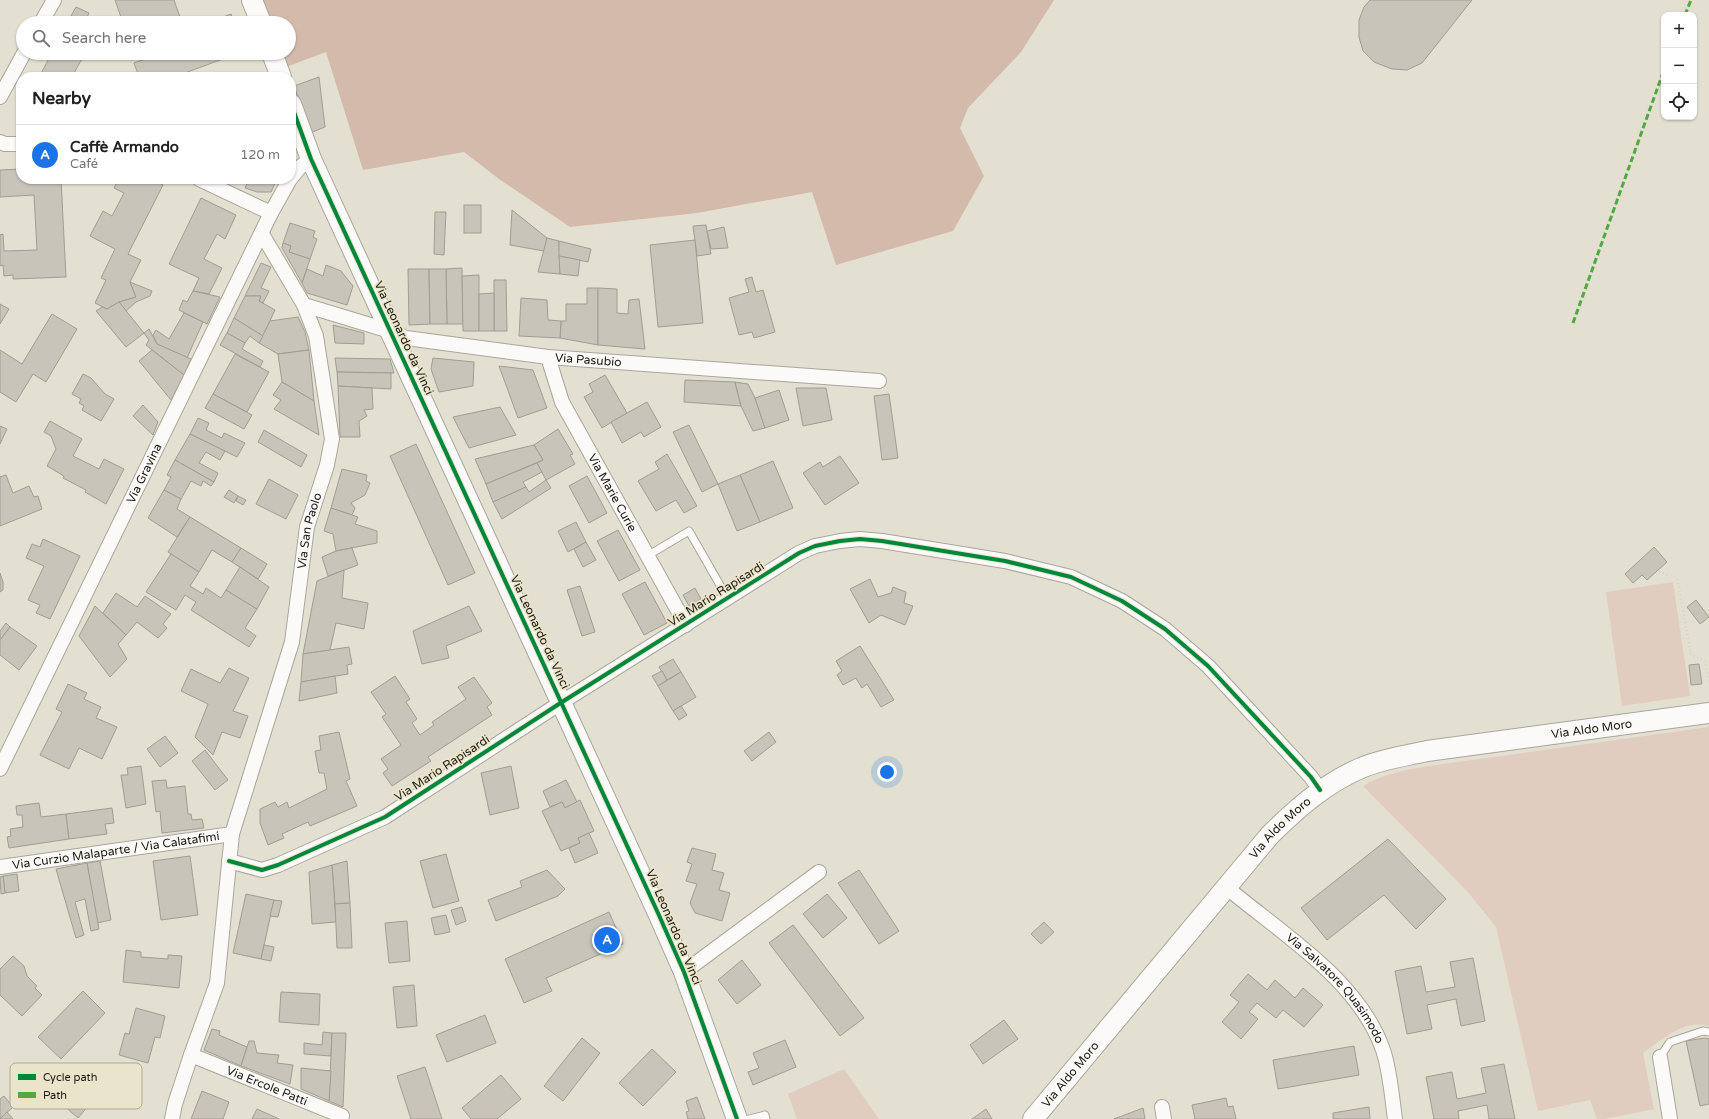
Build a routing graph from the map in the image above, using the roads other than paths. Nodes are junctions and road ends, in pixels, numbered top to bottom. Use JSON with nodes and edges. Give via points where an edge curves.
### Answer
{"nodes":[{"id":1,"x":54,"y":0,"type":"edge"},
{"id":2,"x":252,"y":0,"type":"edge"},
{"id":3,"x":45,"y":16,"type":"edge"},
{"id":4,"x":258,"y":16,"type":"edge"},
{"id":5,"x":20,"y":60,"type":"edge"},
{"id":6,"x":275,"y":60,"type":"edge"},
{"id":7,"x":279,"y":72,"type":"edge"},
{"id":8,"x":0,"y":97,"type":"edge"},
{"id":9,"x":296,"y":118,"type":"edge"},
{"id":10,"x":0,"y":142,"type":"edge"},
{"id":11,"x":16,"y":144,"type":"edge"},
{"id":12,"x":311,"y":159,"type":"junction"},
{"id":13,"x":296,"y":171,"type":"edge"},
{"id":14,"x":210,"y":184,"type":"edge"},
{"id":15,"x":287,"y":184,"type":"edge"},
{"id":16,"x":271,"y":213,"type":"junction"},
{"id":17,"x":262,"y":234,"type":"junction"},
{"id":18,"x":304,"y":305,"type":"junction"},
{"id":19,"x":390,"y":331,"type":"junction"},
{"id":20,"x":548,"y":357,"type":"junction"},
{"id":21,"x":879,"y":381,"type":"dead end"},
{"id":22,"x":647,"y":556,"type":"junction"},
{"id":23,"x":728,"y":598,"type":"junction"},
{"id":24,"x":686,"y":625,"type":"junction"},
{"id":25,"x":562,"y":702,"type":"junction"},
{"id":26,"x":1709,"y":713,"type":"edge"},
{"id":27,"x":0,"y":769,"type":"edge"},
{"id":28,"x":1320,"y":790,"type":"junction"},
{"id":29,"x":232,"y":834,"type":"junction"},
{"id":30,"x":229,"y":861,"type":"junction"},
{"id":31,"x":0,"y":867,"type":"edge"},
{"id":32,"x":819,"y":872,"type":"dead end"},
{"id":33,"x":1226,"y":887,"type":"junction"},
{"id":34,"x":684,"y":972,"type":"junction"},
{"id":35,"x":1709,"y":1032,"type":"edge"},
{"id":36,"x":193,"y":1050,"type":"junction"},
{"id":37,"x":1660,"y":1057,"type":"joint"},
{"id":38,"x":342,"y":1116,"type":"dead end"},
{"id":39,"x":172,"y":1119,"type":"edge"},
{"id":40,"x":737,"y":1119,"type":"edge"},
{"id":41,"x":749,"y":1119,"type":"edge"},
{"id":42,"x":766,"y":1119,"type":"edge"},
{"id":43,"x":1033,"y":1119,"type":"edge"},
{"id":44,"x":1395,"y":1119,"type":"edge"},
{"id":45,"x":1670,"y":1119,"type":"edge"}],
"edges":[{"from":1,"to":3,"type":"street"},
{"from":2,"to":4,"type":"street"},
{"from":5,"to":8,"type":"street"},
{"from":6,"to":7,"type":"street"},
{"from":9,"to":12,"type":"street"},
{"from":10,"to":11,"type":"street"},
{"from":12,"to":13,"type":"street","name":"Via Gravina"},
{"from":12,"to":19,"type":"street","name":"Via Leonardo da Vinci"},
{"from":14,"to":16,"type":"street"},
{"from":15,"to":16,"type":"street","name":"Via Gravina"},
{"from":16,"to":17,"type":"street","name":"Via Gravina"},
{"from":17,"to":18,"type":"street","name":"Via San Paolo"},
{"from":17,"to":27,"type":"street","name":"Via Gravina"},
{"from":18,"to":19,"type":"street","name":"Via Pasubio"},
{"from":18,"to":29,"type":"street","name":"Via San Paolo","via":[[316,336],[332,439],[307,527],[292,642]]},
{"from":19,"to":20,"type":"street","name":"Via Pasubio","via":[[406,338]]},
{"from":19,"to":25,"type":"street","name":"Via Leonardo da Vinci"},
{"from":20,"to":21,"type":"street","name":"Via Pasubio"},
{"from":20,"to":22,"type":"street","name":"Via Marie Curie","via":[[562,402]]},
{"from":22,"to":23,"type":"lane","via":[[690,531]]},
{"from":22,"to":24,"type":"street","name":"Via Marie Curie"},
{"from":23,"to":24,"type":"street","name":"Via Mario Rapisardi"},
{"from":23,"to":28,"type":"street","name":"Via Mario Rapisardi","via":[[798,553],[840,540],[882,541],[1005,561],[1071,577],[1122,601],[1165,629],[1208,666],[1311,777]]},
{"from":24,"to":25,"type":"street","name":"Via Mario Rapisardi"},
{"from":25,"to":30,"type":"street","name":"Via Mario Rapisardi","via":[[385,816],[262,870]]},
{"from":25,"to":34,"type":"street","name":"Via Leonardo da Vinci"},
{"from":26,"to":28,"type":"street","name":"Via Aldo Moro","via":[[1427,751],[1361,768]]},
{"from":28,"to":33,"type":"street","name":"Via Aldo Moro","via":[[1270,835]]},
{"from":29,"to":30,"type":"street","name":"Via San Paolo"},
{"from":29,"to":31,"type":"street","name":"Via Curzio Malaparte / Via Calatafimi"},
{"from":30,"to":36,"type":"street","name":"Via San Paolo","via":[[217,983]]},
{"from":32,"to":34,"type":"street"},
{"from":33,"to":43,"type":"street","name":"Via Aldo Moro"},
{"from":33,"to":44,"type":"street","name":"Via Salvatore Quasimodo","via":[[1320,963],[1346,990],[1371,1022],[1383,1051]]},
{"from":34,"to":40,"type":"street","name":"Via Leonardo da Vinci"},
{"from":35,"to":37,"type":"lane","via":[[1703,1030],[1670,1042]]},
{"from":36,"to":38,"type":"street","name":"Via Ercole Patti"},
{"from":36,"to":39,"type":"street","name":"Via San Paolo"},
{"from":37,"to":45,"type":"street"},
{"from":41,"to":42,"type":"lane","via":[[765,1115]]}]}
